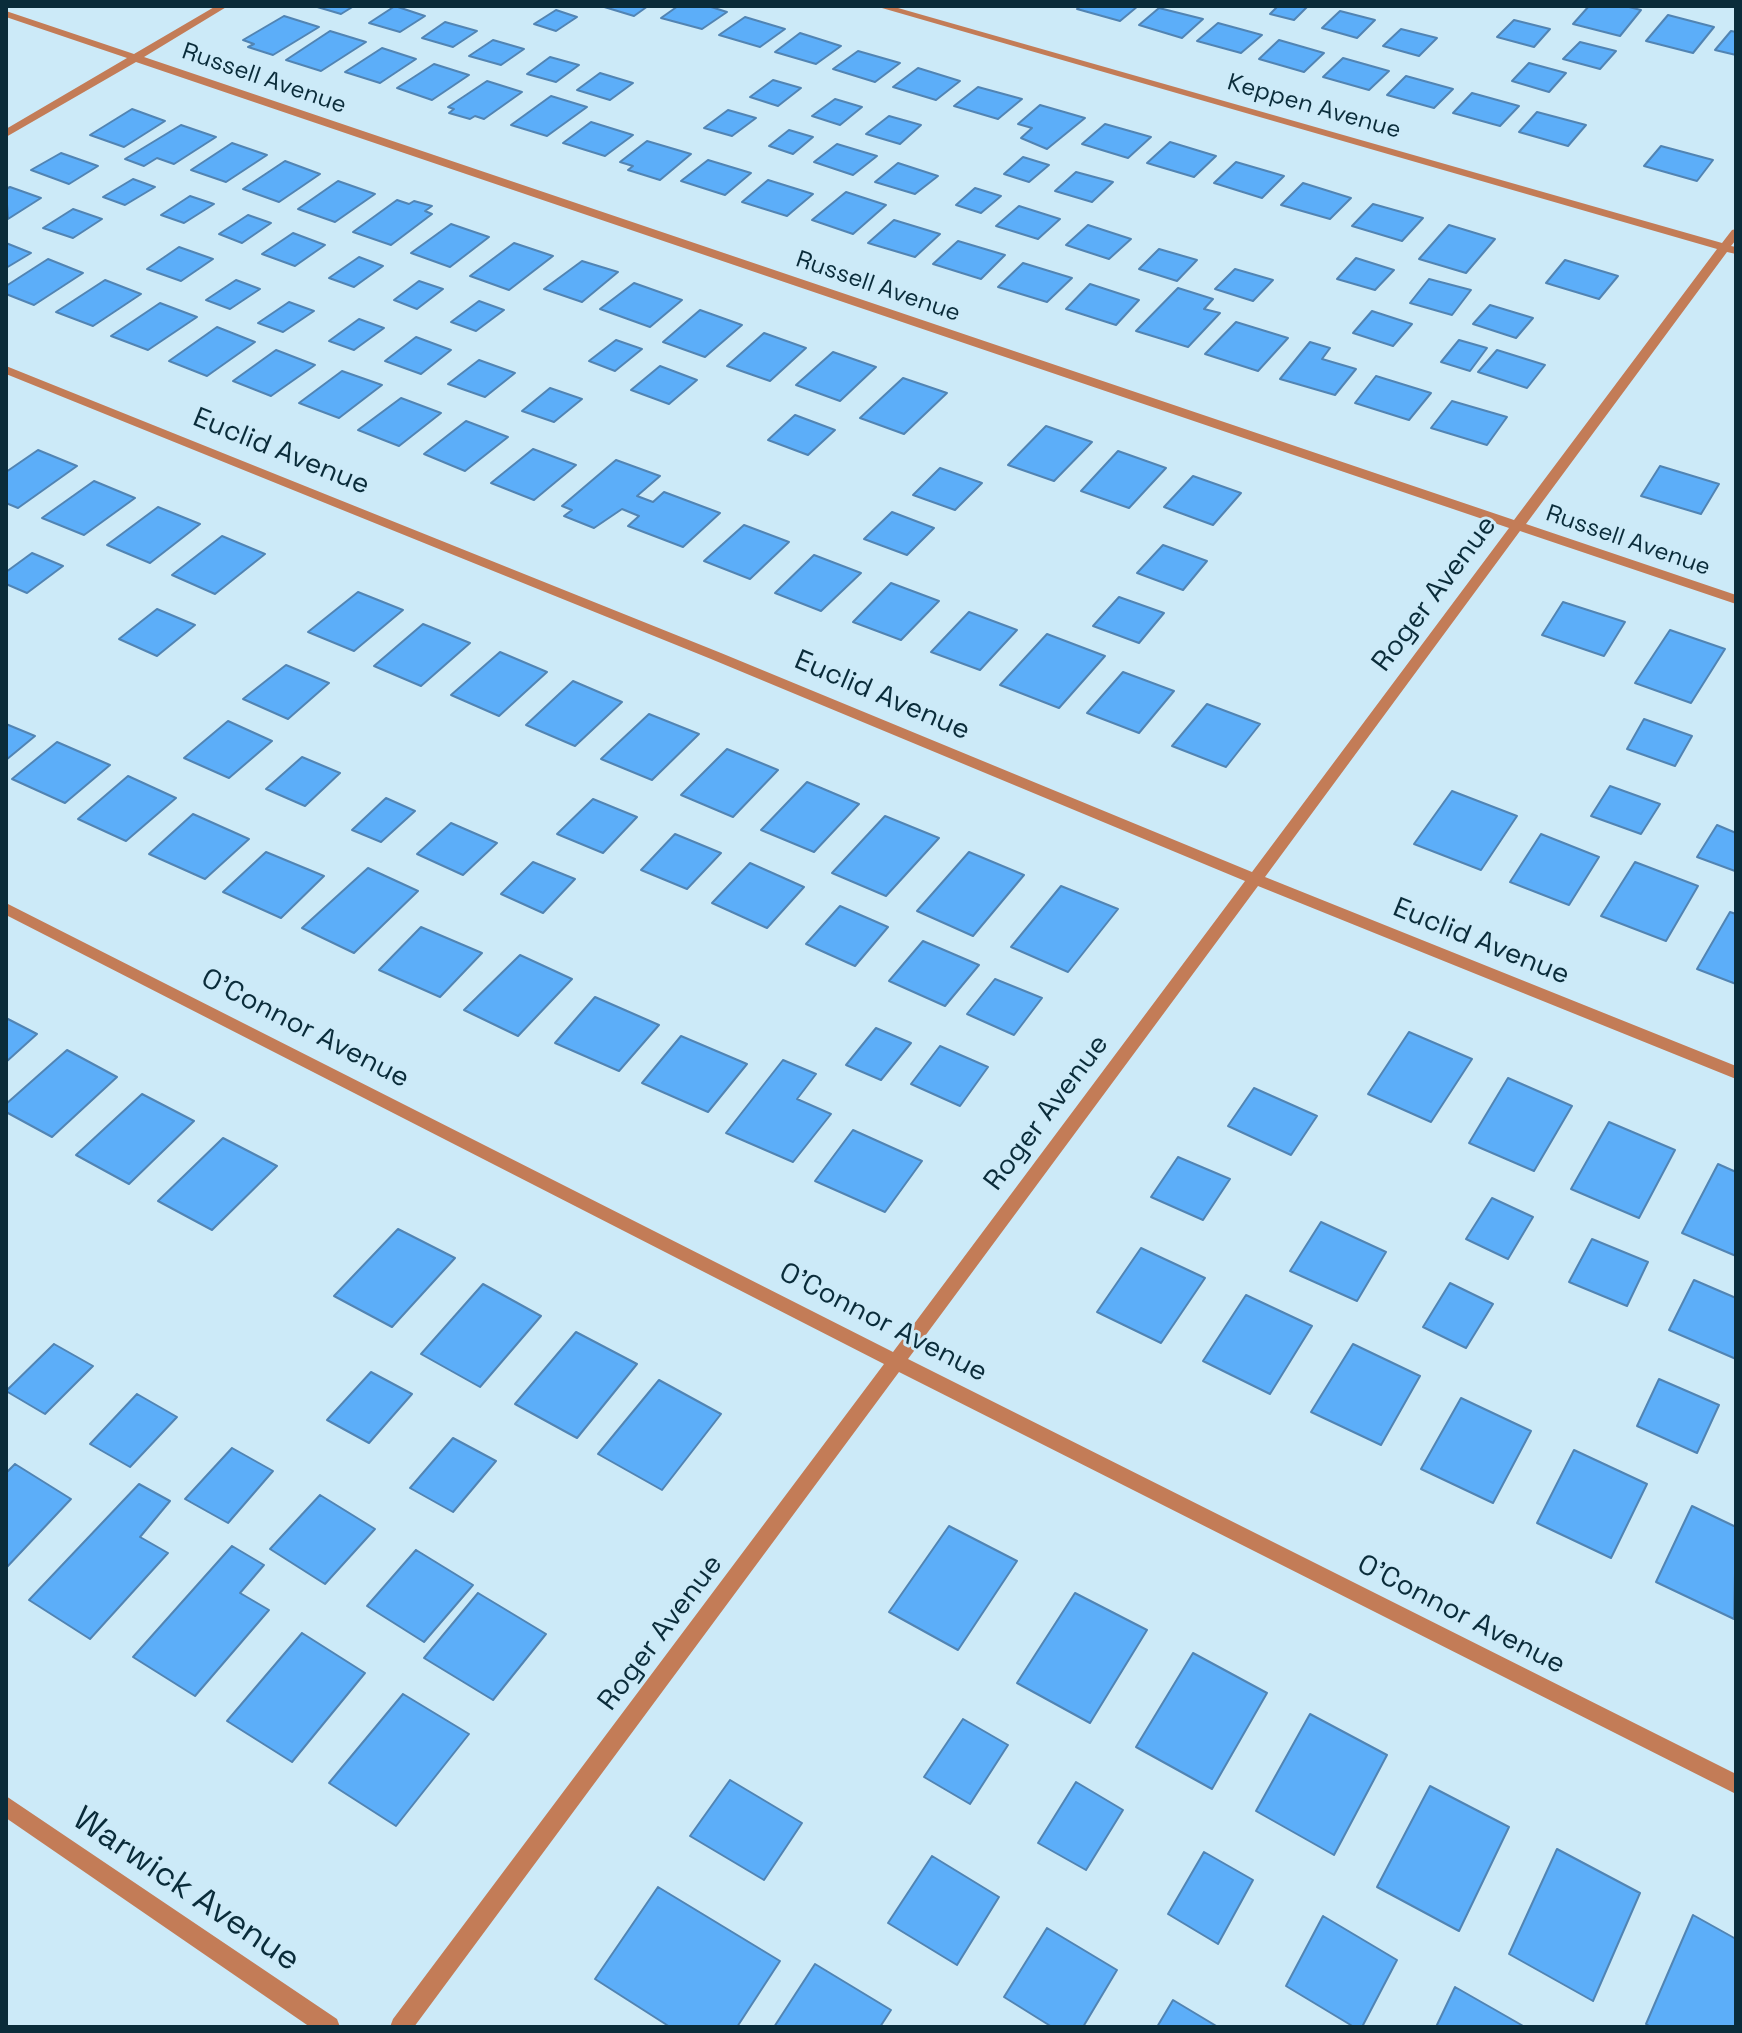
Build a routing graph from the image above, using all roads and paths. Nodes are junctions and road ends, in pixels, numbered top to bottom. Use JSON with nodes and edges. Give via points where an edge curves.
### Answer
{"nodes":[{"id":1,"x":223,"y":6,"type":"edge"},
{"id":2,"x":880,"y":6,"type":"edge"},
{"id":3,"x":6,"y":14,"type":"edge"},
{"id":4,"x":135,"y":58,"type":"junction"},
{"id":5,"x":6,"y":134,"type":"edge"},
{"id":6,"x":1736,"y":232,"type":"edge"},
{"id":7,"x":1730,"y":249,"type":"edge"},
{"id":8,"x":6,"y":370,"type":"edge"},
{"id":9,"x":1517,"y":527,"type":"junction"},
{"id":10,"x":1736,"y":600,"type":"edge"},
{"id":11,"x":1254,"y":879,"type":"junction"},
{"id":12,"x":6,"y":908,"type":"edge"},
{"id":13,"x":1736,"y":1073,"type":"edge"},
{"id":14,"x":895,"y":1361,"type":"junction"},
{"id":15,"x":1736,"y":1784,"type":"edge"},
{"id":16,"x":6,"y":1806,"type":"edge"},
{"id":17,"x":329,"y":2027,"type":"edge"},
{"id":18,"x":401,"y":2027,"type":"edge"}],
"edges":[{"from":1,"to":4,"type":"street"},
{"from":2,"to":7,"type":"street","name":"Keppen Avenue"},
{"from":3,"to":4,"type":"street","name":"Russell Avenue"},
{"from":4,"to":5,"type":"street"},
{"from":4,"to":9,"type":"street","name":"Russell Avenue"},
{"from":6,"to":7,"type":"street","name":"Roger Avenue"},
{"from":7,"to":9,"type":"street","name":"Roger Avenue"},
{"from":8,"to":11,"type":"street","name":"Euclid Avenue"},
{"from":9,"to":10,"type":"street","name":"Russell Avenue"},
{"from":9,"to":11,"type":"street","name":"Roger Avenue"},
{"from":11,"to":13,"type":"street","name":"Euclid Avenue"},
{"from":11,"to":14,"type":"street","name":"Roger Avenue"},
{"from":12,"to":14,"type":"street","name":"O'Connor Avenue"},
{"from":14,"to":15,"type":"street","name":"O'Connor Avenue"},
{"from":14,"to":18,"type":"street","name":"Roger Avenue"},
{"from":16,"to":17,"type":"street","name":"Warwick Avenue"}]}
